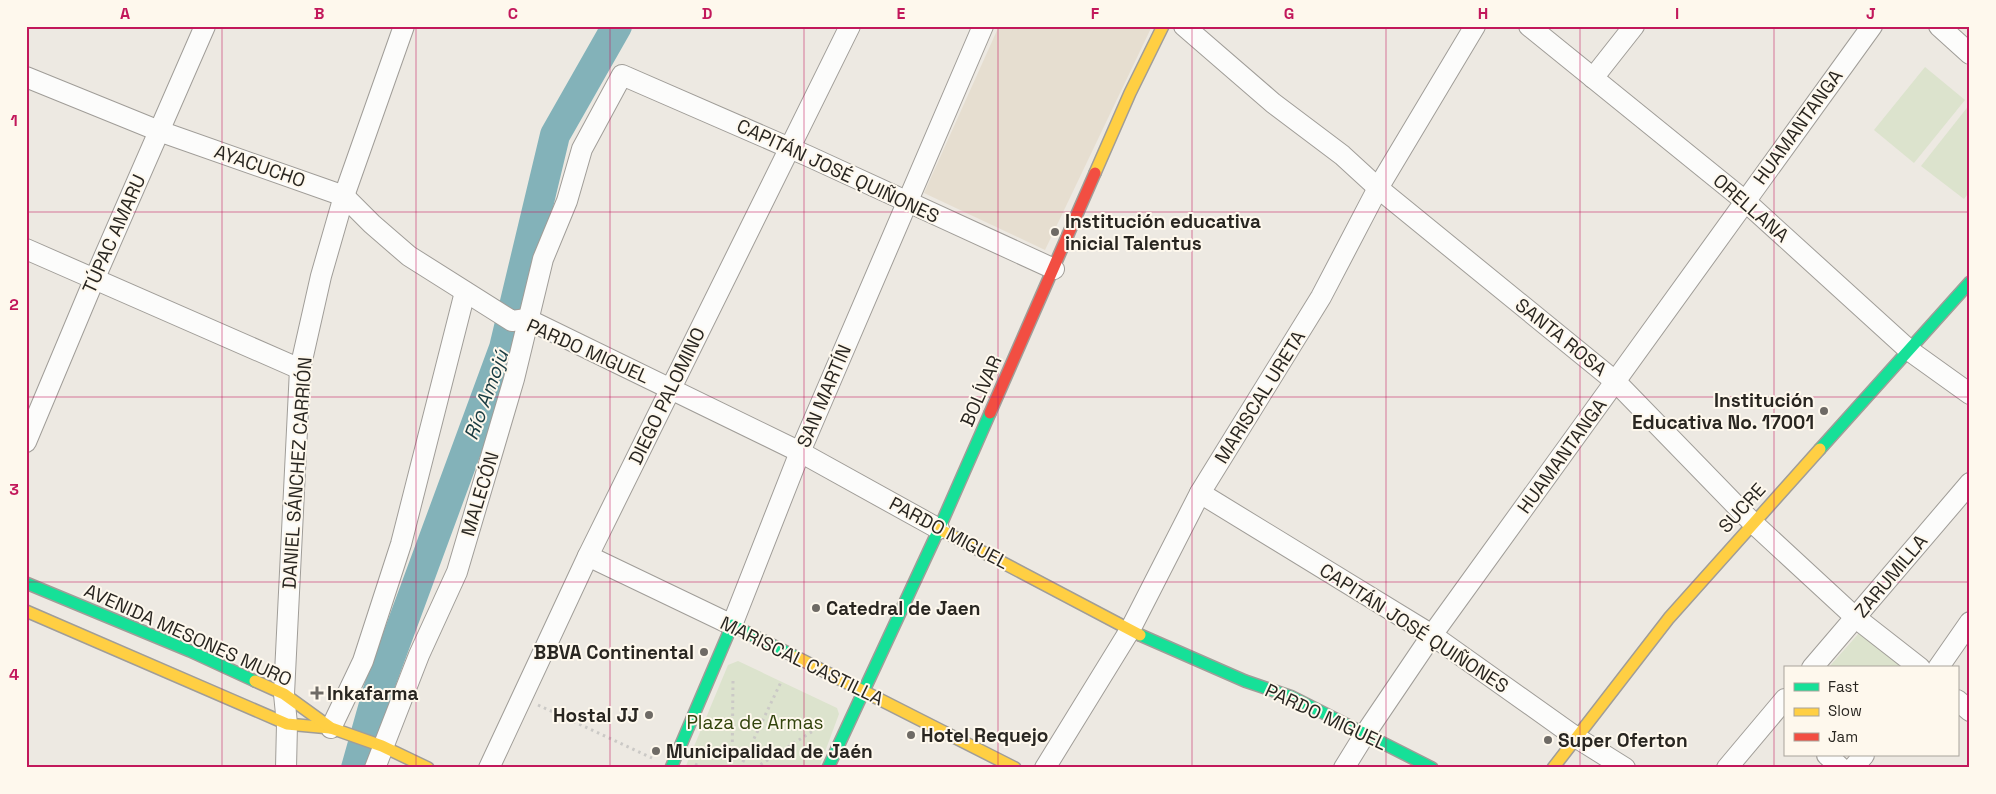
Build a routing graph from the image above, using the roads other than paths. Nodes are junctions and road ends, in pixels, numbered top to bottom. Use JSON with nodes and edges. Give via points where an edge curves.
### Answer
{"nodes":[{"id":1,"x":205,"y":26,"type":"edge"},
{"id":2,"x":404,"y":26,"type":"edge"},
{"id":3,"x":850,"y":26,"type":"edge"},
{"id":4,"x":983,"y":26,"type":"edge"},
{"id":5,"x":1163,"y":26,"type":"edge"},
{"id":6,"x":1184,"y":26,"type":"edge"},
{"id":7,"x":1476,"y":26,"type":"edge"},
{"id":8,"x":1529,"y":26,"type":"edge"},
{"id":9,"x":1634,"y":26,"type":"edge"},
{"id":10,"x":1872,"y":26,"type":"edge"},
{"id":11,"x":1939,"y":26,"type":"edge"},
{"id":12,"x":1970,"y":54,"type":"edge"},
{"id":13,"x":622,"y":74,"type":"joint"},
{"id":14,"x":26,"y":77,"type":"edge"},
{"id":15,"x":1593,"y":78,"type":"junction"},
{"id":16,"x":159,"y":131,"type":"junction"},
{"id":17,"x":789,"y":148,"type":"junction"},
{"id":18,"x":1378,"y":188,"type":"junction"},
{"id":19,"x":344,"y":196,"type":"junction"},
{"id":20,"x":1745,"y":201,"type":"junction"},
{"id":21,"x":908,"y":202,"type":"junction"},
{"id":22,"x":26,"y":250,"type":"edge"},
{"id":23,"x":1054,"y":269,"type":"junction"},
{"id":24,"x":94,"y":280,"type":"junction"},
{"id":25,"x":1970,"y":282,"type":"edge"},
{"id":26,"x":468,"y":294,"type":"junction"},
{"id":27,"x":520,"y":320,"type":"junction"},
{"id":28,"x":1910,"y":351,"type":"junction"},
{"id":29,"x":300,"y":369,"type":"junction"},
{"id":30,"x":1616,"y":382,"type":"junction"},
{"id":31,"x":671,"y":389,"type":"junction"},
{"id":32,"x":1970,"y":394,"type":"edge"},
{"id":33,"x":26,"y":442,"type":"edge"},
{"id":34,"x":800,"y":452,"type":"junction"},
{"id":35,"x":1970,"y":483,"type":"edge"},
{"id":36,"x":1200,"y":494,"type":"junction"},
{"id":37,"x":1752,"y":522,"type":"junction"},
{"id":38,"x":939,"y":529,"type":"junction"},
{"id":39,"x":588,"y":556,"type":"junction"},
{"id":40,"x":26,"y":583,"type":"edge"},
{"id":41,"x":26,"y":611,"type":"edge"},
{"id":42,"x":1856,"y":618,"type":"junction"},
{"id":43,"x":1970,"y":622,"type":"edge"},
{"id":44,"x":732,"y":626,"type":"junction"},
{"id":45,"x":1130,"y":630,"type":"junction"},
{"id":46,"x":1432,"y":635,"type":"junction"},
{"id":47,"x":1814,"y":666,"type":"edge"},
{"id":48,"x":1917,"y":666,"type":"edge"},
{"id":49,"x":1939,"y":666,"type":"edge"},
{"id":50,"x":862,"y":690,"type":"junction"},
{"id":51,"x":284,"y":694,"type":"junction"},
{"id":52,"x":1958,"y":701,"type":"edge"},
{"id":53,"x":1782,"y":708,"type":"edge"},
{"id":54,"x":1970,"y":711,"type":"edge"},
{"id":55,"x":287,"y":724,"type":"junction"},
{"id":56,"x":337,"y":731,"type":"junction"},
{"id":57,"x":1364,"y":734,"type":"junction"},
{"id":58,"x":1576,"y":738,"type":"junction"},
{"id":59,"x":378,"y":745,"type":"junction"},
{"id":60,"x":1828,"y":756,"type":"edge"},
{"id":61,"x":1863,"y":756,"type":"edge"},
{"id":62,"x":671,"y":767,"type":"edge"},
{"id":63,"x":286,"y":768,"type":"edge"},
{"id":64,"x":375,"y":768,"type":"edge"},
{"id":65,"x":428,"y":768,"type":"edge"},
{"id":66,"x":489,"y":768,"type":"edge"},
{"id":67,"x":828,"y":768,"type":"edge"},
{"id":68,"x":1015,"y":768,"type":"edge"},
{"id":69,"x":1045,"y":768,"type":"edge"},
{"id":70,"x":1344,"y":768,"type":"edge"},
{"id":71,"x":1432,"y":768,"type":"edge"},
{"id":72,"x":1553,"y":768,"type":"edge"},
{"id":73,"x":1625,"y":768,"type":"edge"},
{"id":74,"x":1727,"y":768,"type":"edge"},
{"id":75,"x":1842,"y":768,"type":"edge"},
{"id":76,"x":1853,"y":768,"type":"edge"}],
"edges":[{"from":1,"to":16,"type":"street","name":"TÚPAC AMARU"},
{"from":2,"to":19,"type":"street","name":"DANIEL SÁNCHEZ CARRIÓN"},
{"from":3,"to":17,"type":"street","name":"DIEGO PALOMINO"},
{"from":4,"to":21,"type":"street","name":"SAN MARTÍN"},
{"from":5,"to":23,"type":"street","name":"BOLÍVAR","via":[[1130,93]]},
{"from":6,"to":18,"type":"street","name":"SANTA ROSA"},
{"from":7,"to":18,"type":"street","name":"MARISCAL URETA"},
{"from":8,"to":15,"type":"street","name":"ORELLANA"},
{"from":9,"to":15,"type":"street"},
{"from":10,"to":20,"type":"street","name":"HUAMANTANGA"},
{"from":11,"to":12,"type":"street"},
{"from":13,"to":17,"type":"street","name":"CAPITÁN JOSÉ QUIÑONES"},
{"from":13,"to":27,"type":"street","name":"MALECÓN","via":[[582,149],[567,201]]},
{"from":14,"to":16,"type":"street","name":"AYACUCHO"},
{"from":15,"to":20,"type":"street","name":"ORELLANA"},
{"from":16,"to":19,"type":"street","name":"AYACUCHO"},
{"from":16,"to":24,"type":"street","name":"TÚPAC AMARU"},
{"from":17,"to":21,"type":"street","name":"CAPITÁN JOSÉ QUIÑONES"},
{"from":17,"to":31,"type":"street","name":"DIEGO PALOMINO"},
{"from":18,"to":30,"type":"street","name":"SANTA ROSA"},
{"from":18,"to":36,"type":"street","name":"MARISCAL URETA","via":[[1321,297]]},
{"from":19,"to":26,"type":"street","name":"AYACUCHO","via":[[409,256]]},
{"from":19,"to":29,"type":"street","name":"DANIEL SÁNCHEZ CARRIÓN","via":[[321,276]]},
{"from":20,"to":28,"type":"street","name":"ORELLANA"},
{"from":20,"to":30,"type":"street","name":"HUAMANTANGA"},
{"from":21,"to":23,"type":"street","name":"CAPITÁN JOSÉ QUIÑONES"},
{"from":21,"to":34,"type":"street","name":"SAN MARTÍN"},
{"from":22,"to":24,"type":"street"},
{"from":23,"to":38,"type":"street","name":"BOLÍVAR"},
{"from":24,"to":29,"type":"street"},
{"from":24,"to":33,"type":"street","name":"TÚPAC AMARU"},
{"from":25,"to":28,"type":"street","name":"SUCRE"},
{"from":26,"to":27,"type":"street","name":"PARDO MIGUEL"},
{"from":26,"to":56,"type":"street","via":[[401,544]]},
{"from":27,"to":31,"type":"street","name":"PARDO MIGUEL"},
{"from":27,"to":59,"type":"street","name":"MALECÓN","via":[[514,379],[457,572]]},
{"from":28,"to":32,"type":"street","name":"ORELLANA"},
{"from":28,"to":37,"type":"street","name":"SUCRE"},
{"from":29,"to":51,"type":"street","name":"DANIEL SÁNCHEZ CARRIÓN"},
{"from":30,"to":37,"type":"street","name":"SANTA ROSA"},
{"from":30,"to":46,"type":"street","name":"HUAMANTANGA"},
{"from":31,"to":34,"type":"street","name":"PARDO MIGUEL"},
{"from":31,"to":39,"type":"street","name":"DIEGO PALOMINO"},
{"from":34,"to":38,"type":"street","name":"PARDO MIGUEL"},
{"from":34,"to":44,"type":"street","name":"SAN MARTÍN"},
{"from":35,"to":42,"type":"street","name":"ZARUMILLA"},
{"from":36,"to":45,"type":"street","name":"MARISCAL URETA"},
{"from":36,"to":46,"type":"street","name":"CAPITÁN JOSÉ QUIÑONES"},
{"from":37,"to":42,"type":"street","name":"SANTA ROSA"},
{"from":37,"to":58,"type":"street","name":"SUCRE","via":[[1668,620]]},
{"from":38,"to":45,"type":"street","name":"PARDO MIGUEL"},
{"from":38,"to":50,"type":"street","name":"BOLÍVAR"},
{"from":39,"to":44,"type":"street","name":"MARISCAL CASTILLA"},
{"from":39,"to":66,"type":"street","name":"DIEGO PALOMINO"},
{"from":40,"to":51,"type":"street","name":"AVENIDA MESONES MURO"},
{"from":41,"to":55,"type":"street"},
{"from":42,"to":47,"type":"street","name":"ZARUMILLA"},
{"from":42,"to":48,"type":"street","name":"SANTA ROSA"},
{"from":43,"to":49,"type":"street"},
{"from":44,"to":50,"type":"street","name":"MARISCAL CASTILLA"},
{"from":44,"to":62,"type":"street","name":"SAN MARTÍN"},
{"from":45,"to":57,"type":"street","name":"PARDO MIGUEL","via":[[1292,697]]},
{"from":45,"to":69,"type":"street","name":"MARISCAL URETA"},
{"from":46,"to":57,"type":"street","name":"HUAMANTANGA"},
{"from":46,"to":58,"type":"street","name":"CAPITÁN JOSÉ QUIÑONES"},
{"from":50,"to":67,"type":"street","name":"BOLÍVAR"},
{"from":50,"to":68,"type":"street","name":"MARISCAL CASTILLA"},
{"from":51,"to":55,"type":"street","name":"DANIEL SÁNCHEZ CARRIÓN"},
{"from":51,"to":56,"type":"street","name":"AVENIDA MESONES MURO"},
{"from":52,"to":54,"type":"street"},
{"from":53,"to":74,"type":"street"},
{"from":55,"to":56,"type":"street"},
{"from":55,"to":63,"type":"street","name":"DANIEL SÁNCHEZ CARRIÓN"},
{"from":56,"to":59,"type":"street"},
{"from":57,"to":70,"type":"street","name":"HUAMANTANGA"},
{"from":57,"to":71,"type":"street","name":"PARDO MIGUEL"},
{"from":58,"to":72,"type":"street","name":"SUCRE"},
{"from":58,"to":73,"type":"street","name":"CAPITÁN JOSÉ QUIÑONES"},
{"from":59,"to":64,"type":"street","name":"MALECÓN"},
{"from":59,"to":65,"type":"street"},
{"from":60,"to":75,"type":"street"},
{"from":61,"to":76,"type":"street"}]}
